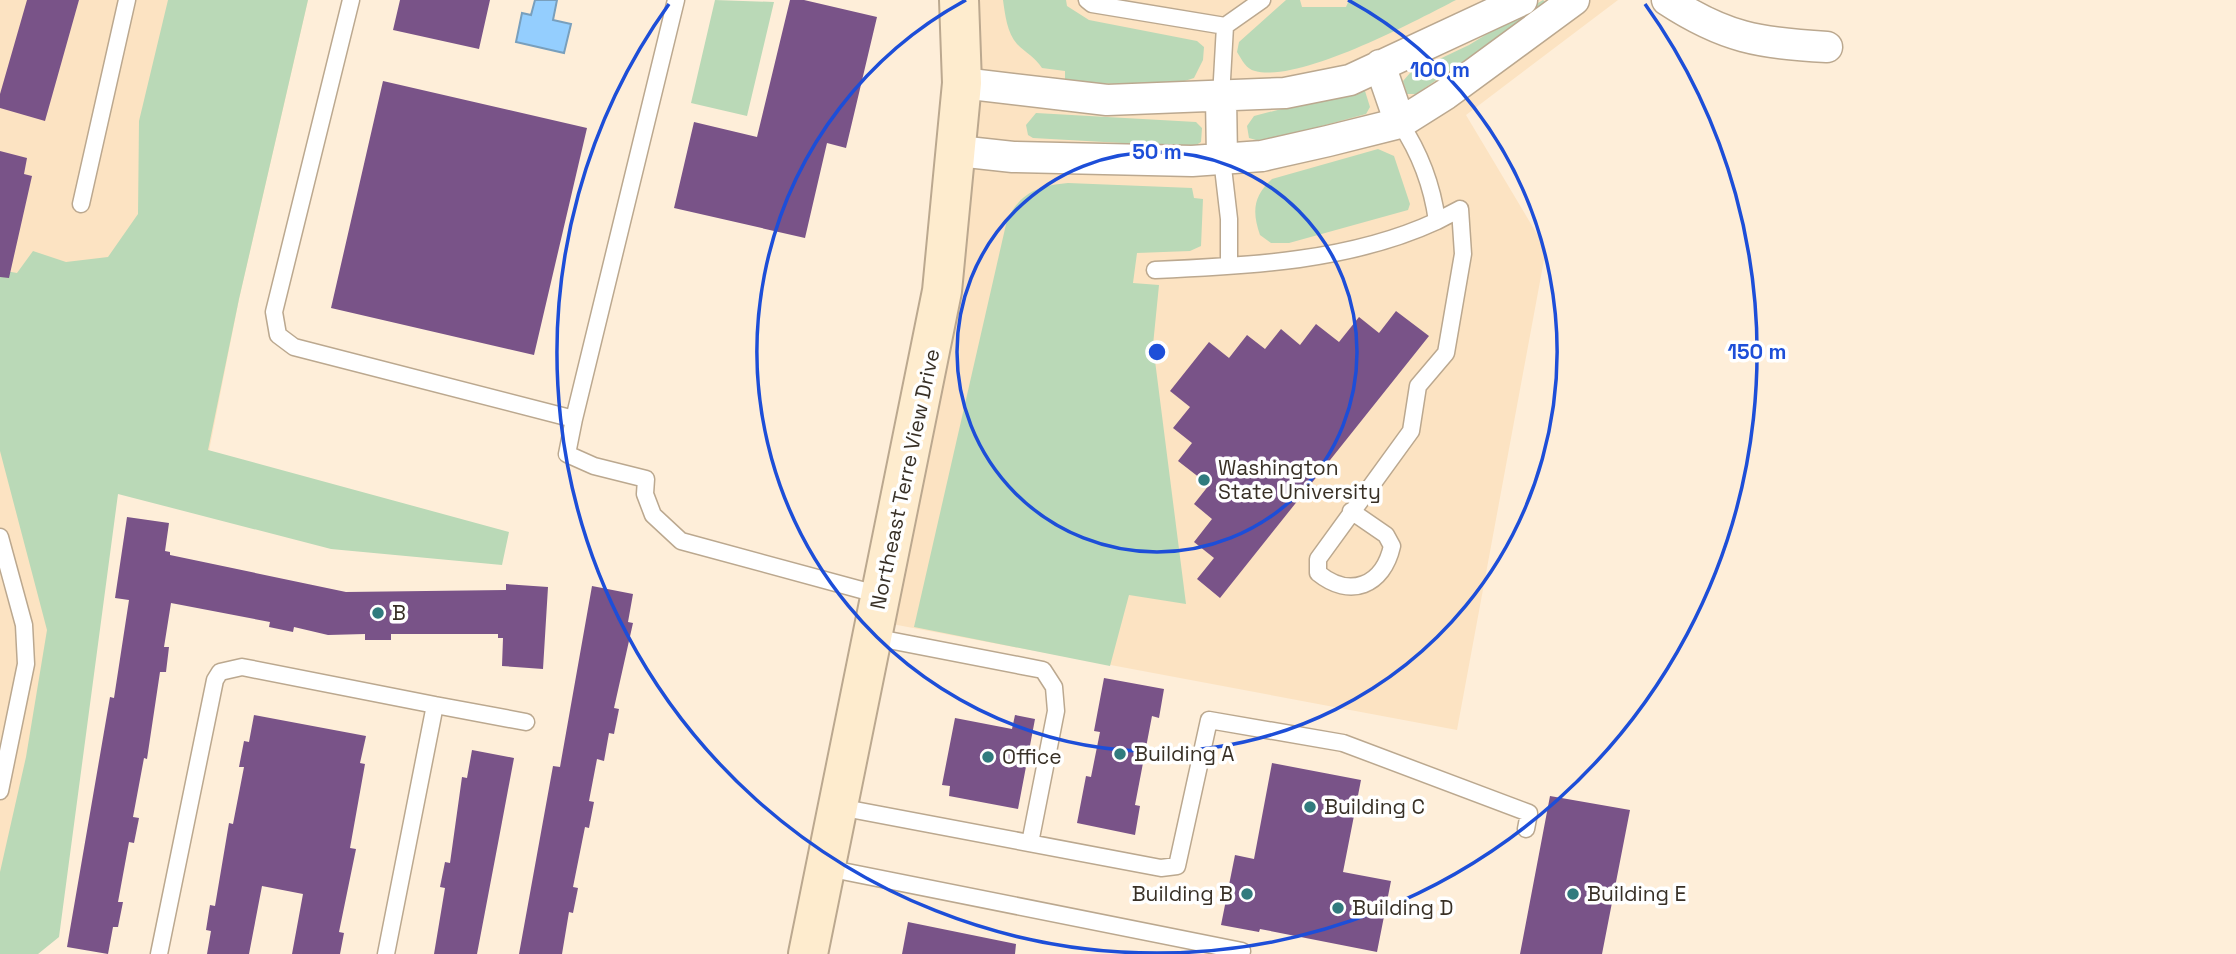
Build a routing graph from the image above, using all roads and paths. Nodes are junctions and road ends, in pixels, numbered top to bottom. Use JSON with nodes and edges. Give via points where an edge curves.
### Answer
{"nodes":[{"id":1,"x":127,"y":0,"type":"edge"},
{"id":2,"x":352,"y":0,"type":"edge"},
{"id":3,"x":676,"y":0,"type":"edge"},
{"id":4,"x":959,"y":0,"type":"edge"},
{"id":5,"x":1087,"y":0,"type":"edge"},
{"id":6,"x":1262,"y":0,"type":"edge"},
{"id":7,"x":1522,"y":0,"type":"edge"},
{"id":8,"x":1574,"y":0,"type":"edge"},
{"id":9,"x":1667,"y":0,"type":"edge"},
{"id":10,"x":1225,"y":26,"type":"junction"},
{"id":11,"x":1827,"y":47,"type":"dead end"},
{"id":12,"x":1380,"y":65,"type":"junction"},
{"id":13,"x":962,"y":83,"type":"junction"},
{"id":14,"x":1221,"y":97,"type":"junction"},
{"id":15,"x":1400,"y":123,"type":"junction"},
{"id":16,"x":958,"y":150,"type":"junction"},
{"id":17,"x":1222,"y":159,"type":"junction"},
{"id":18,"x":80,"y":204,"type":"dead end"},
{"id":19,"x":1437,"y":221,"type":"junction"},
{"id":20,"x":1229,"y":265,"type":"junction"},
{"id":21,"x":1156,"y":270,"type":"dead end"},
{"id":22,"x":574,"y":419,"type":"junction"},
{"id":23,"x":1351,"y":511,"type":"junction"},
{"id":24,"x":0,"y":537,"type":"edge"},
{"id":25,"x":880,"y":595,"type":"junction"},
{"id":26,"x":873,"y":636,"type":"junction"},
{"id":27,"x":435,"y":705,"type":"junction"},
{"id":28,"x":526,"y":722,"type":"dead end"},
{"id":29,"x":0,"y":791,"type":"edge"},
{"id":30,"x":839,"y":807,"type":"junction"},
{"id":31,"x":1525,"y":829,"type":"dead end"},
{"id":32,"x":1030,"y":843,"type":"junction"},
{"id":33,"x":827,"y":868,"type":"junction"},
{"id":34,"x":1242,"y":951,"type":"dead end"},
{"id":35,"x":159,"y":954,"type":"edge"},
{"id":36,"x":387,"y":954,"type":"edge"},
{"id":37,"x":808,"y":954,"type":"edge"}],
"edges":[{"from":1,"to":18,"type":"lane"},
{"from":2,"to":22,"type":"lane","via":[[274,312],[278,335],[293,347]]},
{"from":3,"to":22,"type":"lane"},
{"from":4,"to":13,"type":"main road","name":"Northeast Terre View Drive"},
{"from":5,"to":10,"type":"lane"},
{"from":6,"to":10,"type":"lane"},
{"from":7,"to":12,"type":"street"},
{"from":8,"to":15,"type":"street"},
{"from":9,"to":11,"type":"street","via":[[1723,32],[1767,44]]},
{"from":10,"to":14,"type":"lane"},
{"from":12,"to":14,"type":"street","via":[[1350,80],[1285,93]]},
{"from":12,"to":15,"type":"street"},
{"from":13,"to":14,"type":"street","via":[[1107,100]]},
{"from":13,"to":16,"type":"main road","name":"Northeast Terre View Drive"},
{"from":14,"to":17,"type":"street"},
{"from":15,"to":17,"type":"street","via":[[1262,156]]},
{"from":15,"to":19,"type":"lane","via":[[1417,148]]},
{"from":16,"to":17,"type":"street","via":[[1026,158]]},
{"from":16,"to":25,"type":"main road","name":"Northeast Terre View Drive","via":[[942,291]]},
{"from":17,"to":20,"type":"lane"},
{"from":19,"to":20,"type":"lane","via":[[1403,236],[1335,251]]},
{"from":19,"to":23,"type":"lane","via":[[1460,209],[1463,254],[1446,353],[1418,386],[1411,430]]},
{"from":20,"to":21,"type":"lane"},
{"from":22,"to":25,"type":"lane","via":[[566,454],[646,480],[645,495],[653,515],[681,541]]},
{"from":23,"to":23,"type":"lane","via":[[1386,535],[1392,547],[1378,578],[1345,586],[1330,583],[1318,573],[1318,559]]},
{"from":24,"to":29,"type":"lane","via":[[24,625],[26,664]]},
{"from":25,"to":26,"type":"main road","name":"Northeast Terre View Drive"},
{"from":26,"to":30,"type":"main road","name":"Northeast Terre View Drive"},
{"from":26,"to":32,"type":"lane","via":[[1043,670],[1054,687],[1056,711]]},
{"from":27,"to":28,"type":"lane"},
{"from":27,"to":35,"type":"lane","via":[[242,667],[220,672]]},
{"from":27,"to":36,"type":"lane"},
{"from":30,"to":32,"type":"lane"},
{"from":30,"to":33,"type":"main road","name":"Northeast Terre View Drive"},
{"from":31,"to":32,"type":"lane","via":[[1529,813],[1343,743],[1209,720],[1177,866],[1161,868]]},
{"from":33,"to":34,"type":"lane"},
{"from":33,"to":37,"type":"main road","name":"Northeast Terre View Drive"}]}
